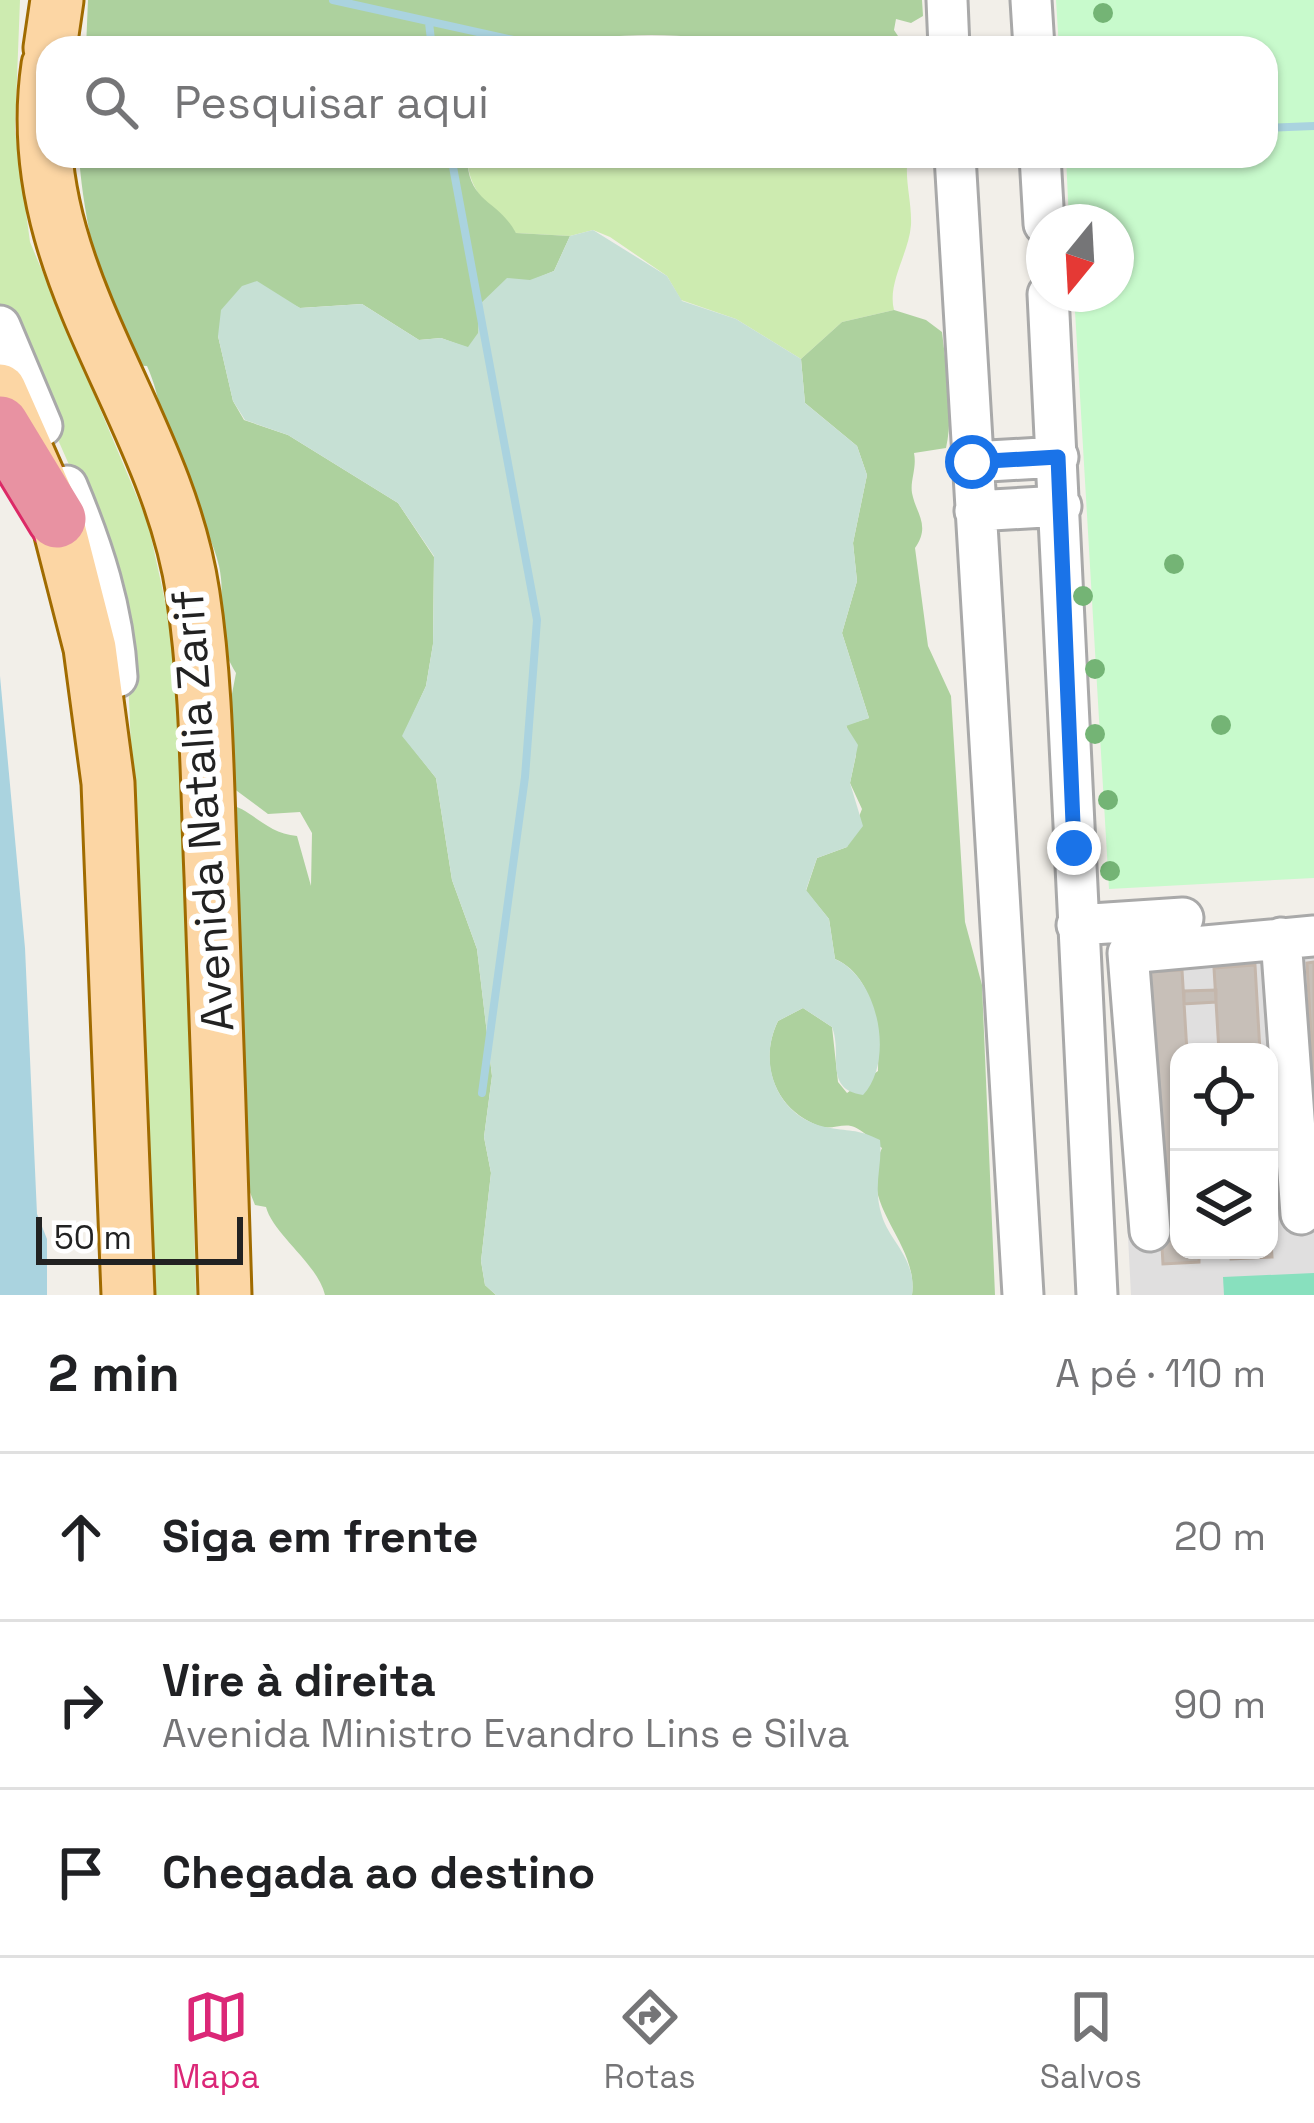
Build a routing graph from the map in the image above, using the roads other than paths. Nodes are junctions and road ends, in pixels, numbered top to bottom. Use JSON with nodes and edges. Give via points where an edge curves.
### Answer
{"nodes":[{"id":1,"x":39,"y":0,"type":"edge"},
{"id":2,"x":58,"y":0,"type":"edge"},
{"id":3,"x":947,"y":0,"type":"edge"},
{"id":4,"x":1031,"y":0,"type":"edge"},
{"id":5,"x":52,"y":36,"type":"edge"},
{"id":6,"x":948,"y":36,"type":"edge"},
{"id":7,"x":1033,"y":36,"type":"edge"},
{"id":8,"x":48,"y":168,"type":"edge"},
{"id":9,"x":956,"y":168,"type":"edge"},
{"id":10,"x":1041,"y":168,"type":"edge"},
{"id":11,"x":1043,"y":204,"type":"edge"},
{"id":12,"x":1049,"y":312,"type":"edge"},
{"id":13,"x":0,"y":326,"type":"edge"},
{"id":14,"x":0,"y":390,"type":"edge"},
{"id":15,"x":0,"y":425,"type":"edge"},
{"id":16,"x":1058,"y":457,"type":"junction"},
{"id":17,"x":972,"y":462,"type":"junction"},
{"id":18,"x":1060,"y":506,"type":"junction"},
{"id":19,"x":975,"y":511,"type":"junction"},
{"id":20,"x":75,"y":534,"type":"junction"},
{"id":21,"x":1314,"y":910,"type":"edge"},
{"id":22,"x":1077,"y":925,"type":"junction"},
{"id":23,"x":1298,"y":937,"type":"edge"},
{"id":24,"x":1301,"y":1214,"type":"dead end"},
{"id":25,"x":1150,"y":1231,"type":"dead end"},
{"id":26,"x":128,"y":1295,"type":"edge"},
{"id":27,"x":143,"y":1295,"type":"edge"},
{"id":28,"x":206,"y":1295,"type":"edge"},
{"id":29,"x":225,"y":1295,"type":"edge"},
{"id":30,"x":1023,"y":1295,"type":"edge"},
{"id":31,"x":1097,"y":1295,"type":"edge"}],
"edges":[{"from":1,"to":28,"type":"street","via":[[26,104],[45,259],[137,470],[177,615]]},
{"from":2,"to":5,"type":"main road"},
{"from":3,"to":6,"type":"street"},
{"from":4,"to":7,"type":"street"},
{"from":8,"to":29,"type":"main road","name":"Avenida Natalia Zarif","via":[[61,248],[167,502],[193,591],[206,738]]},
{"from":9,"to":17,"type":"street"},
{"from":10,"to":11,"type":"street"},
{"from":12,"to":16,"type":"street"},
{"from":13,"to":20,"type":"street"},
{"from":14,"to":20,"type":"main road","name":"Avenida Natalia Zarif"},
{"from":15,"to":20,"type":"highway"},
{"from":16,"to":17,"type":"street"},
{"from":16,"to":18,"type":"street"},
{"from":17,"to":19,"type":"street"},
{"from":18,"to":19,"type":"street"},
{"from":18,"to":22,"type":"street"},
{"from":19,"to":30,"type":"street"},
{"from":20,"to":26,"type":"main road","name":"Avenida Natalia Zarif","via":[[109,784]]},
{"from":20,"to":27,"type":"street","via":[[117,669]]},
{"from":21,"to":22,"type":"street"},
{"from":22,"to":31,"type":"street"},
{"from":23,"to":24,"type":"street"},
{"from":23,"to":25,"type":"street","via":[[1128,953]]}]}
